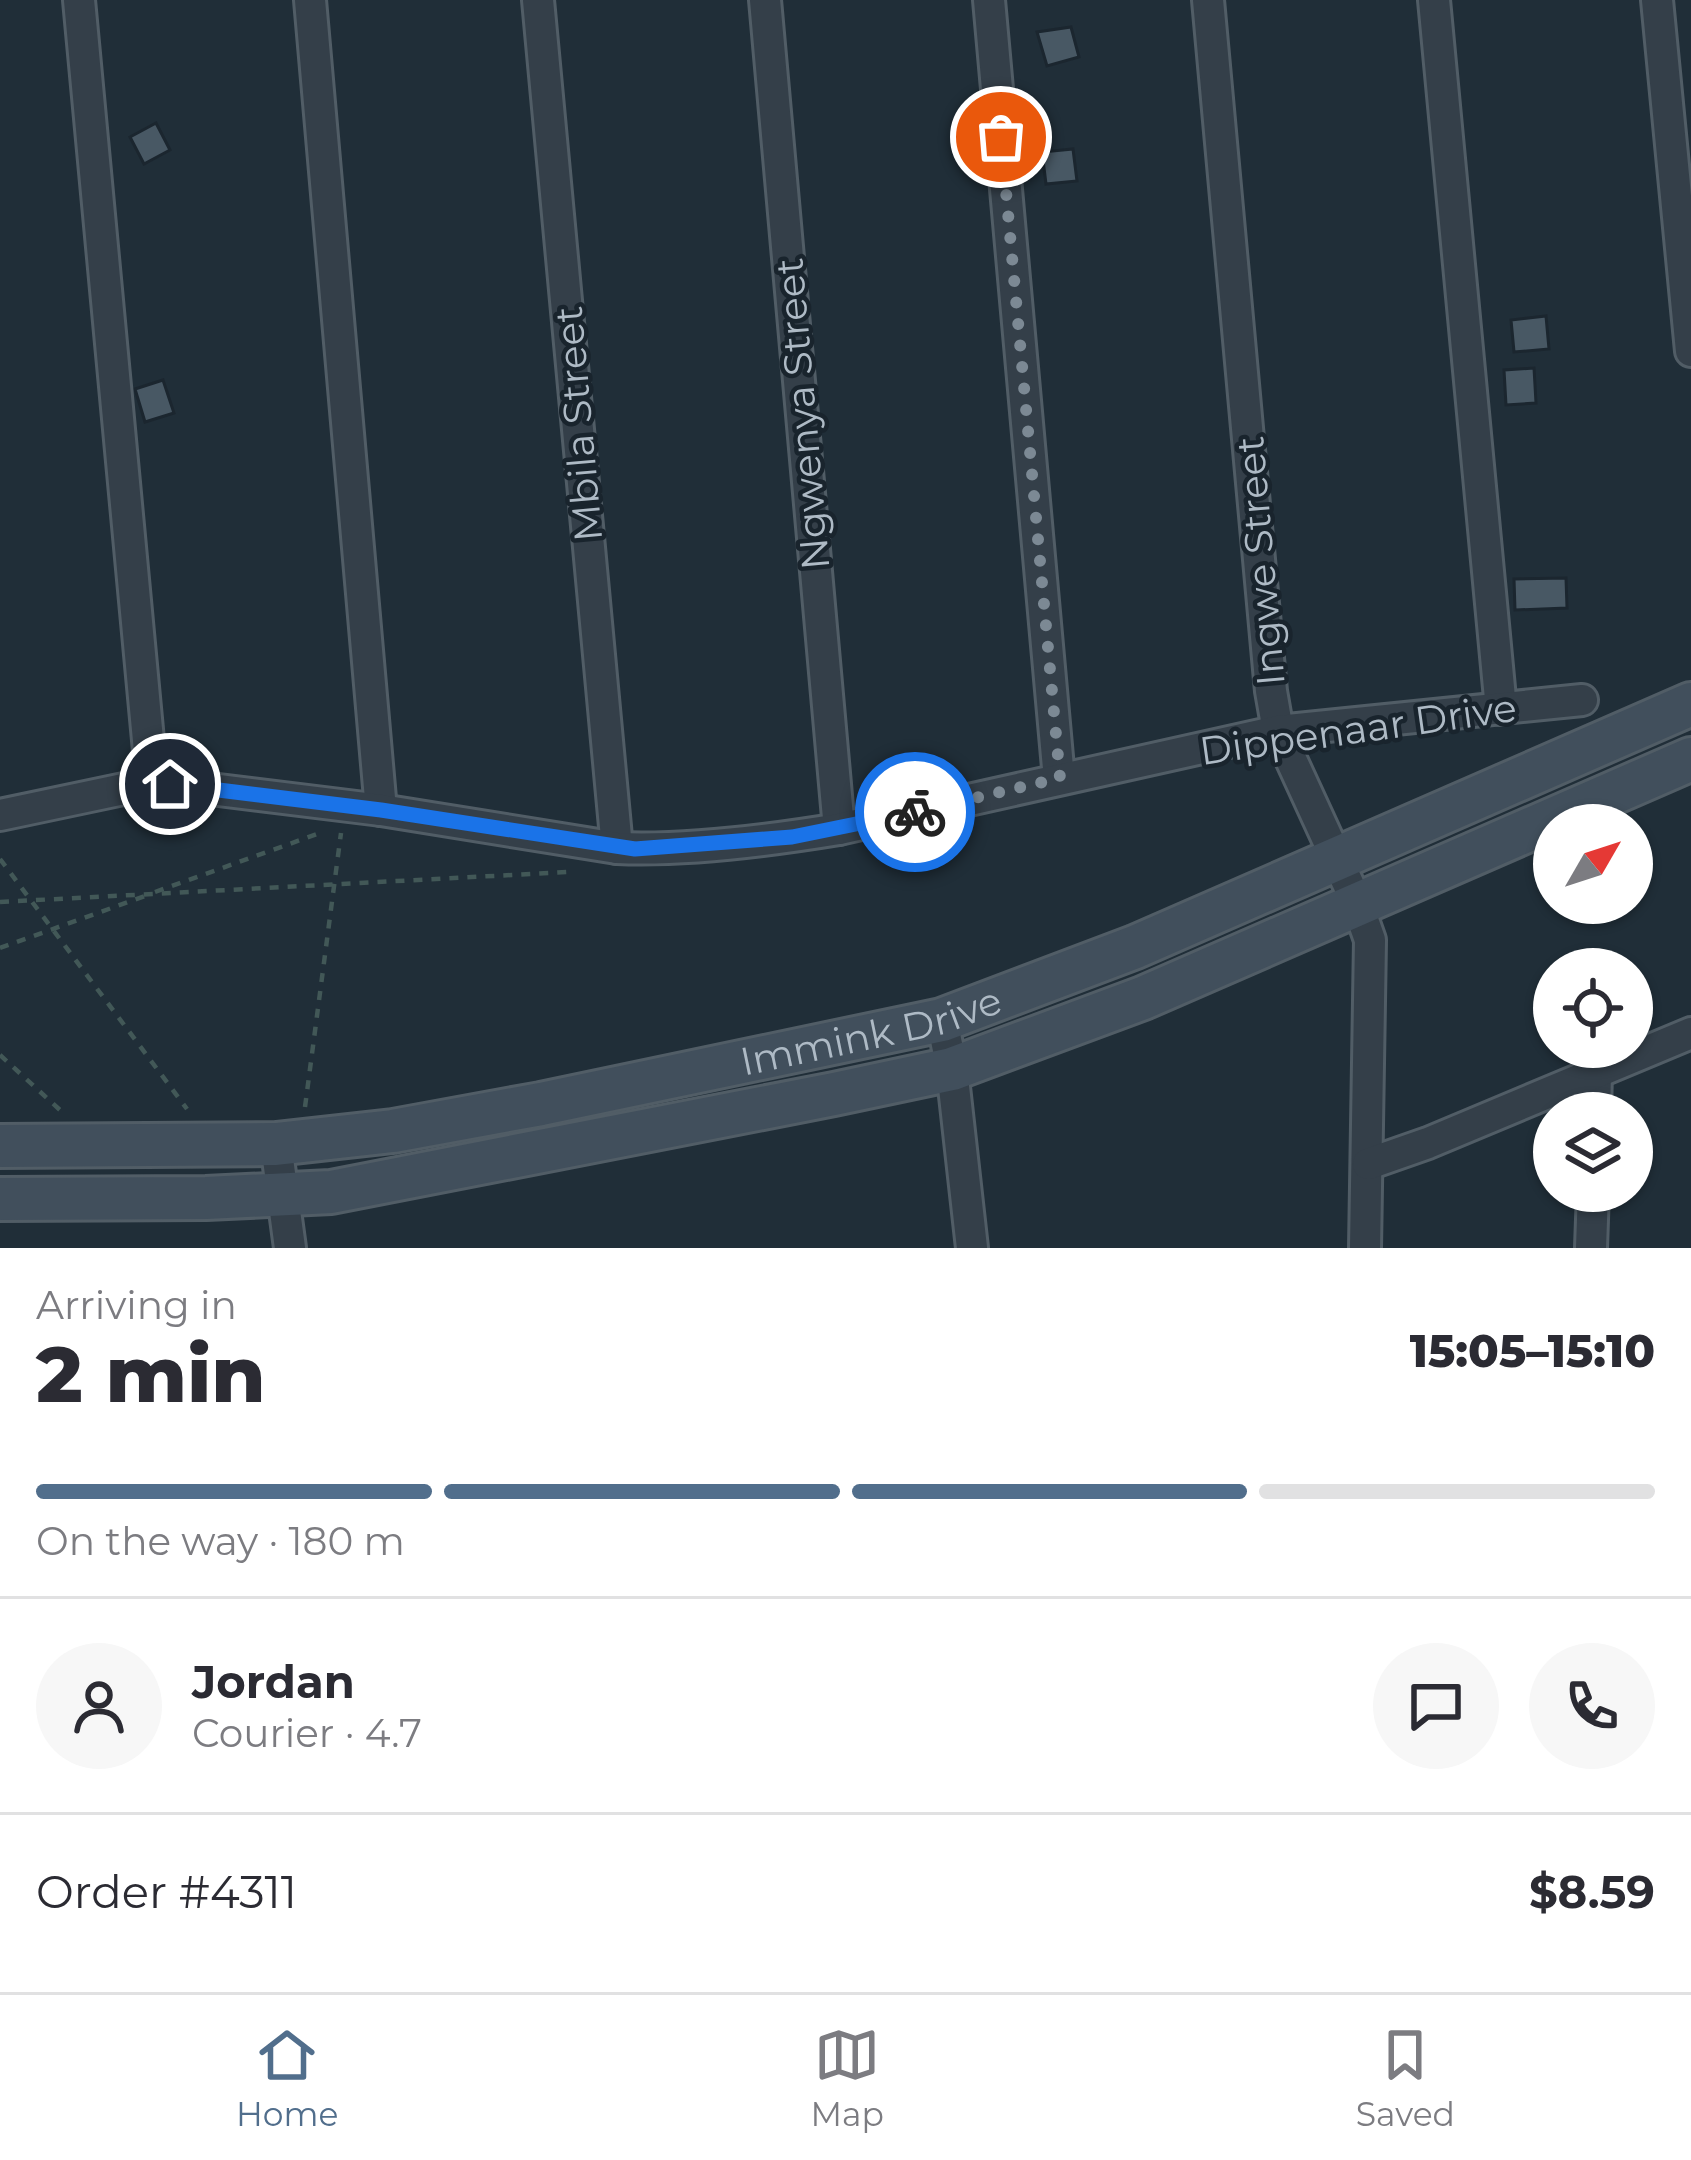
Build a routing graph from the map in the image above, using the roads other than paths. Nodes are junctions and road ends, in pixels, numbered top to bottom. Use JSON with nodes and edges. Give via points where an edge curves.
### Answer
{"nodes":[{"id":1,"x":79,"y":0,"type":"edge"},
{"id":2,"x":310,"y":0,"type":"edge"},
{"id":3,"x":538,"y":0,"type":"edge"},
{"id":4,"x":765,"y":0,"type":"edge"},
{"id":5,"x":988,"y":0,"type":"edge"},
{"id":6,"x":1208,"y":0,"type":"edge"},
{"id":7,"x":1434,"y":0,"type":"edge"},
{"id":8,"x":1657,"y":0,"type":"edge"},
{"id":9,"x":1691,"y":351,"type":"edge"},
{"id":10,"x":1582,"y":700,"type":"dead end"},
{"id":11,"x":1691,"y":704,"type":"edge"},
{"id":12,"x":1501,"y":709,"type":"junction"},
{"id":13,"x":1278,"y":730,"type":"junction"},
{"id":14,"x":1691,"y":759,"type":"edge"},
{"id":15,"x":1060,"y":778,"type":"junction"},
{"id":16,"x":152,"y":783,"type":"junction"},
{"id":17,"x":381,"y":810,"type":"junction"},
{"id":18,"x":0,"y":815,"type":"edge"},
{"id":19,"x":839,"y":829,"type":"junction"},
{"id":20,"x":617,"y":848,"type":"junction"},
{"id":21,"x":1336,"y":859,"type":"junction"},
{"id":22,"x":1358,"y":903,"type":"junction"},
{"id":23,"x":942,"y":1020,"type":"junction"},
{"id":24,"x":1691,"y":1034,"type":"edge"},
{"id":25,"x":952,"y":1069,"type":"junction"},
{"id":26,"x":1596,"y":1072,"type":"junction"},
{"id":27,"x":1596,"y":1092,"type":"edge"},
{"id":28,"x":288,"y":1143,"type":"junction"},
{"id":29,"x":0,"y":1146,"type":"edge"},
{"id":30,"x":1368,"y":1164,"type":"junction"},
{"id":31,"x":283,"y":1196,"type":"junction"},
{"id":32,"x":0,"y":1199,"type":"edge"},
{"id":33,"x":1592,"y":1212,"type":"edge"},
{"id":34,"x":290,"y":1248,"type":"edge"},
{"id":35,"x":972,"y":1248,"type":"edge"},
{"id":36,"x":1364,"y":1248,"type":"edge"},
{"id":37,"x":1591,"y":1248,"type":"edge"}],
"edges":[{"from":1,"to":16,"type":"street"},
{"from":2,"to":17,"type":"street"},
{"from":3,"to":20,"type":"street","name":"Mbila Street"},
{"from":4,"to":19,"type":"street","name":"Ngwenya Street"},
{"from":5,"to":15,"type":"street"},
{"from":6,"to":13,"type":"street","name":"Ingwe Street"},
{"from":7,"to":12,"type":"street"},
{"from":8,"to":9,"type":"street"},
{"from":10,"to":12,"type":"street","name":"Dippenaar Drive"},
{"from":11,"to":21,"type":"main road","name":"Immink Drive"},
{"from":12,"to":13,"type":"street","name":"Dippenaar Drive"},
{"from":13,"to":15,"type":"street","name":"Dippenaar Drive"},
{"from":13,"to":21,"type":"street","name":"Ingwe Street"},
{"from":14,"to":22,"type":"main road","name":"Immink Drive"},
{"from":15,"to":19,"type":"street","name":"Dippenaar Drive"},
{"from":16,"to":17,"type":"street","name":"Dippenaar Drive","via":[[344,815]]},
{"from":16,"to":18,"type":"street","name":"Dippenaar Drive"},
{"from":17,"to":20,"type":"street","name":"Dippenaar Drive"},
{"from":19,"to":20,"type":"street","name":"Dippenaar Drive"},
{"from":21,"to":22,"type":"street","name":"Ingwe Street"},
{"from":21,"to":23,"type":"main road","name":"Immink Drive"},
{"from":22,"to":25,"type":"main road","name":"Immink Drive","via":[[1143,998]]},
{"from":22,"to":30,"type":"street","name":"Ingwe Street","via":[[1370,940]]},
{"from":23,"to":25,"type":"street"},
{"from":23,"to":28,"type":"main road","name":"Immink Drive","via":[[542,1104]]},
{"from":24,"to":26,"type":"street"},
{"from":25,"to":31,"type":"main road","name":"Immink Drive"},
{"from":25,"to":35,"type":"street"},
{"from":26,"to":27,"type":"street"},
{"from":26,"to":30,"type":"street"},
{"from":28,"to":29,"type":"main road","name":"Immink Drive"},
{"from":28,"to":31,"type":"street"},
{"from":30,"to":36,"type":"street","name":"Ingwe Street"},
{"from":31,"to":32,"type":"main road","name":"Immink Drive"},
{"from":31,"to":34,"type":"street"},
{"from":33,"to":37,"type":"street"}]}
